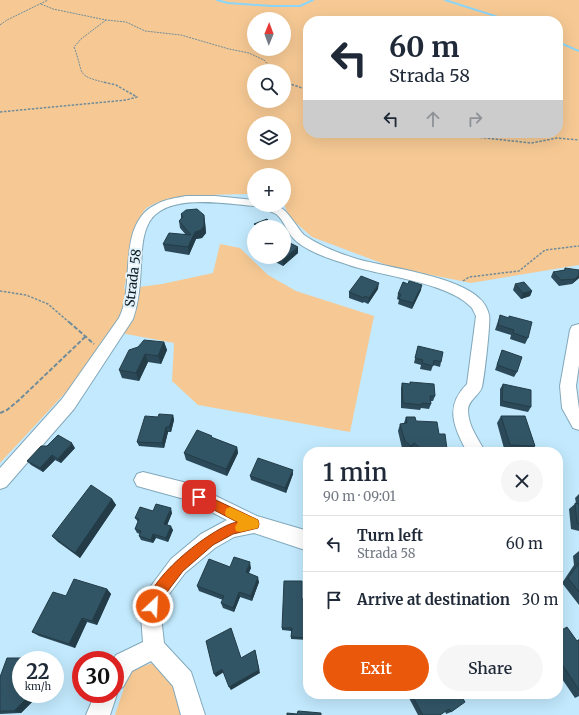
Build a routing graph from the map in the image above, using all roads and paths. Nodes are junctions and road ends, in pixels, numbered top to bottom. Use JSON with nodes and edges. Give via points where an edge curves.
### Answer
{"nodes":[{"id":1,"x":48,"y":0,"type":"edge"},
{"id":2,"x":41,"y":4,"type":"junction"},
{"id":3,"x":106,"y":20,"type":"junction"},
{"id":4,"x":0,"y":25,"type":"edge"},
{"id":5,"x":268,"y":64,"type":"edge"},
{"id":6,"x":291,"y":84,"type":"edge"},
{"id":7,"x":303,"y":88,"type":"edge"},
{"id":8,"x":0,"y":112,"type":"edge"},
{"id":9,"x":491,"y":138,"type":"edge"},
{"id":10,"x":557,"y":138,"type":"edge"},
{"id":11,"x":557,"y":138,"type":"edge"},
{"id":12,"x":579,"y":140,"type":"edge"},
{"id":13,"x":247,"y":203,"type":"edge"},
{"id":14,"x":281,"y":212,"type":"edge"},
{"id":15,"x":579,"y":246,"type":"edge"},
{"id":16,"x":452,"y":289,"type":"junction"},
{"id":17,"x":0,"y":291,"type":"edge"},
{"id":18,"x":579,"y":329,"type":"edge"},
{"id":19,"x":85,"y":337,"type":"junction"},
{"id":20,"x":103,"y":351,"type":"junction"},
{"id":21,"x":0,"y":413,"type":"edge"},
{"id":22,"x":579,"y":423,"type":"edge"},
{"id":23,"x":473,"y":447,"type":"edge"},
{"id":24,"x":143,"y":480,"type":"dead end"},
{"id":25,"x":0,"y":481,"type":"edge"},
{"id":26,"x":254,"y":524,"type":"junction"},
{"id":27,"x":303,"y":539,"type":"edge"},
{"id":28,"x":154,"y":648,"type":"junction"},
{"id":29,"x":124,"y":663,"type":"edge"},
{"id":30,"x":103,"y":703,"type":"edge"},
{"id":31,"x":98,"y":715,"type":"edge"},
{"id":32,"x":192,"y":715,"type":"edge"}],
"edges":[{"from":1,"to":2,"type":"path"},
{"from":2,"to":3,"type":"path"},
{"from":2,"to":4,"type":"path"},
{"from":3,"to":5,"type":"path","via":[[126,22],[145,30],[181,35],[249,53]]},
{"from":3,"to":8,"type":"path","via":[[83,35],[74,47],[81,72],[86,78],[116,85],[137,97]]},
{"from":6,"to":7,"type":"path"},
{"from":9,"to":10,"type":"path","via":[[531,142]]},
{"from":11,"to":12,"type":"path"},
{"from":13,"to":20,"type":"street","name":"Strada 58","via":[[191,200],[172,202],[151,212],[144,220],[137,243],[132,303],[126,319]]},
{"from":14,"to":16,"type":"street","via":[[298,236],[314,247],[353,262],[420,278]]},
{"from":15,"to":16,"type":"path","via":[[545,250],[519,271],[469,277]]},
{"from":16,"to":23,"type":"street","via":[[476,303],[483,316],[474,387],[465,396],[460,409],[464,430]]},
{"from":17,"to":19,"type":"path","via":[[26,295],[48,304]]},
{"from":18,"to":22,"type":"street","via":[[568,386],[570,408]]},
{"from":19,"to":20,"type":"path"},
{"from":19,"to":21,"type":"path","via":[[19,400]]},
{"from":20,"to":25,"type":"street","name":"Strada 58","via":[[69,403]]},
{"from":24,"to":26,"type":"street","via":[[191,492]]},
{"from":26,"to":27,"type":"street"},
{"from":26,"to":28,"type":"street","via":[[225,531],[208,541],[178,566],[155,597],[151,616]]},
{"from":28,"to":29,"type":"street"},
{"from":28,"to":32,"type":"street","via":[[183,680]]},
{"from":30,"to":31,"type":"street"}]}
